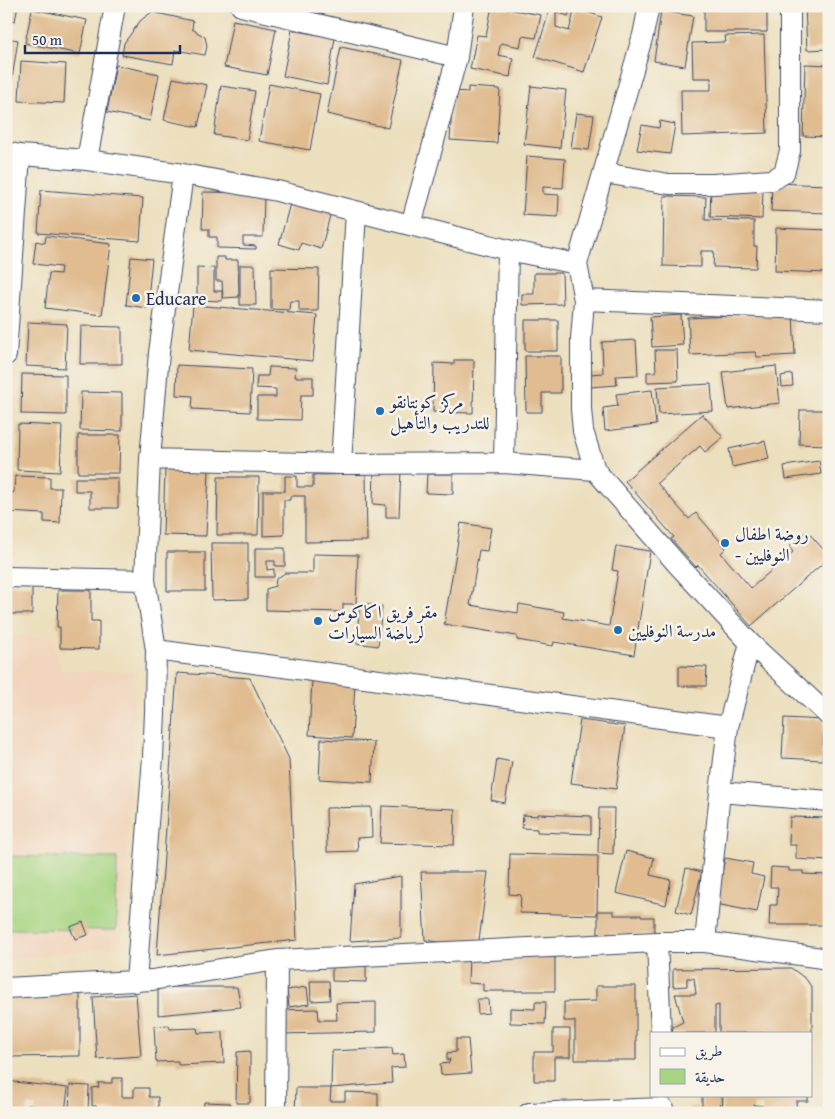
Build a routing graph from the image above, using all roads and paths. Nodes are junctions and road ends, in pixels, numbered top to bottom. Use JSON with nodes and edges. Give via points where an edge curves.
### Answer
{"nodes":[{"id":1,"x":115,"y":6,"type":"edge"},
{"id":2,"x":241,"y":6,"type":"edge"},
{"id":3,"x":464,"y":6,"type":"edge"},
{"id":4,"x":649,"y":6,"type":"edge"},
{"id":5,"x":790,"y":6,"type":"edge"},
{"id":6,"x":457,"y":57,"type":"junction"},
{"id":7,"x":13,"y":154,"type":"edge"},
{"id":8,"x":87,"y":160,"type":"junction"},
{"id":9,"x":604,"y":173,"type":"junction"},
{"id":10,"x":183,"y":174,"type":"junction"},
{"id":11,"x":356,"y":212,"type":"junction"},
{"id":12,"x":411,"y":225,"type":"junction"},
{"id":13,"x":508,"y":250,"type":"junction"},
{"id":14,"x":577,"y":264,"type":"junction"},
{"id":15,"x":584,"y":300,"type":"junction"},
{"id":16,"x":829,"y":310,"type":"edge"},
{"id":17,"x":6,"y":355,"type":"edge"},
{"id":18,"x":150,"y":459,"type":"junction"},
{"id":19,"x":504,"y":463,"type":"junction"},
{"id":20,"x":341,"y":464,"type":"junction"},
{"id":21,"x":595,"y":470,"type":"junction"},
{"id":22,"x":6,"y":577,"type":"edge"},
{"id":23,"x":145,"y":580,"type":"junction"},
{"id":24,"x":750,"y":643,"type":"junction"},
{"id":25,"x":156,"y":650,"type":"junction"},
{"id":26,"x":829,"y":716,"type":"edge"},
{"id":27,"x":728,"y":726,"type":"junction"},
{"id":28,"x":720,"y":792,"type":"junction"},
{"id":29,"x":829,"y":801,"type":"edge"},
{"id":30,"x":657,"y":942,"type":"junction"},
{"id":31,"x":705,"y":942,"type":"junction"},
{"id":32,"x":829,"y":959,"type":"edge"},
{"id":33,"x":277,"y":960,"type":"junction"},
{"id":34,"x":136,"y":982,"type":"junction"},
{"id":35,"x":6,"y":988,"type":"edge"},
{"id":36,"x":661,"y":1032,"type":"edge"},
{"id":37,"x":663,"y":1105,"type":"edge"},
{"id":38,"x":276,"y":1113,"type":"edge"},
{"id":39,"x":529,"y":1113,"type":"edge"}],
"edges":[{"from":1,"to":8,"type":"street"},
{"from":2,"to":6,"type":"street"},
{"from":3,"to":6,"type":"street"},
{"from":4,"to":9,"type":"street"},
{"from":5,"to":9,"type":"street","via":[[790,151],[784,174],[772,180],[669,184]]},
{"from":6,"to":12,"type":"street"},
{"from":7,"to":8,"type":"street"},
{"from":7,"to":17,"type":"street"},
{"from":8,"to":10,"type":"street"},
{"from":9,"to":14,"type":"street"},
{"from":10,"to":11,"type":"street","via":[[277,192]]},
{"from":10,"to":18,"type":"street","via":[[159,353]]},
{"from":11,"to":12,"type":"street"},
{"from":11,"to":20,"type":"street"},
{"from":12,"to":13,"type":"street"},
{"from":13,"to":14,"type":"street"},
{"from":13,"to":19,"type":"street"},
{"from":14,"to":15,"type":"street"},
{"from":15,"to":16,"type":"street"},
{"from":15,"to":21,"type":"street","via":[[581,409],[583,430]]},
{"from":18,"to":20,"type":"street"},
{"from":18,"to":23,"type":"street"},
{"from":19,"to":20,"type":"street"},
{"from":19,"to":21,"type":"street"},
{"from":21,"to":24,"type":"street"},
{"from":22,"to":23,"type":"street"},
{"from":23,"to":25,"type":"street"},
{"from":24,"to":26,"type":"street"},
{"from":24,"to":27,"type":"street"},
{"from":25,"to":27,"type":"street"},
{"from":25,"to":34,"type":"street","via":[[153,757]]},
{"from":27,"to":28,"type":"street"},
{"from":28,"to":29,"type":"street"},
{"from":28,"to":31,"type":"street"},
{"from":30,"to":31,"type":"street"},
{"from":30,"to":33,"type":"street"},
{"from":30,"to":36,"type":"street"},
{"from":31,"to":32,"type":"street"},
{"from":33,"to":34,"type":"street"},
{"from":33,"to":38,"type":"street"},
{"from":34,"to":35,"type":"street"},
{"from":37,"to":39,"type":"street"}]}
